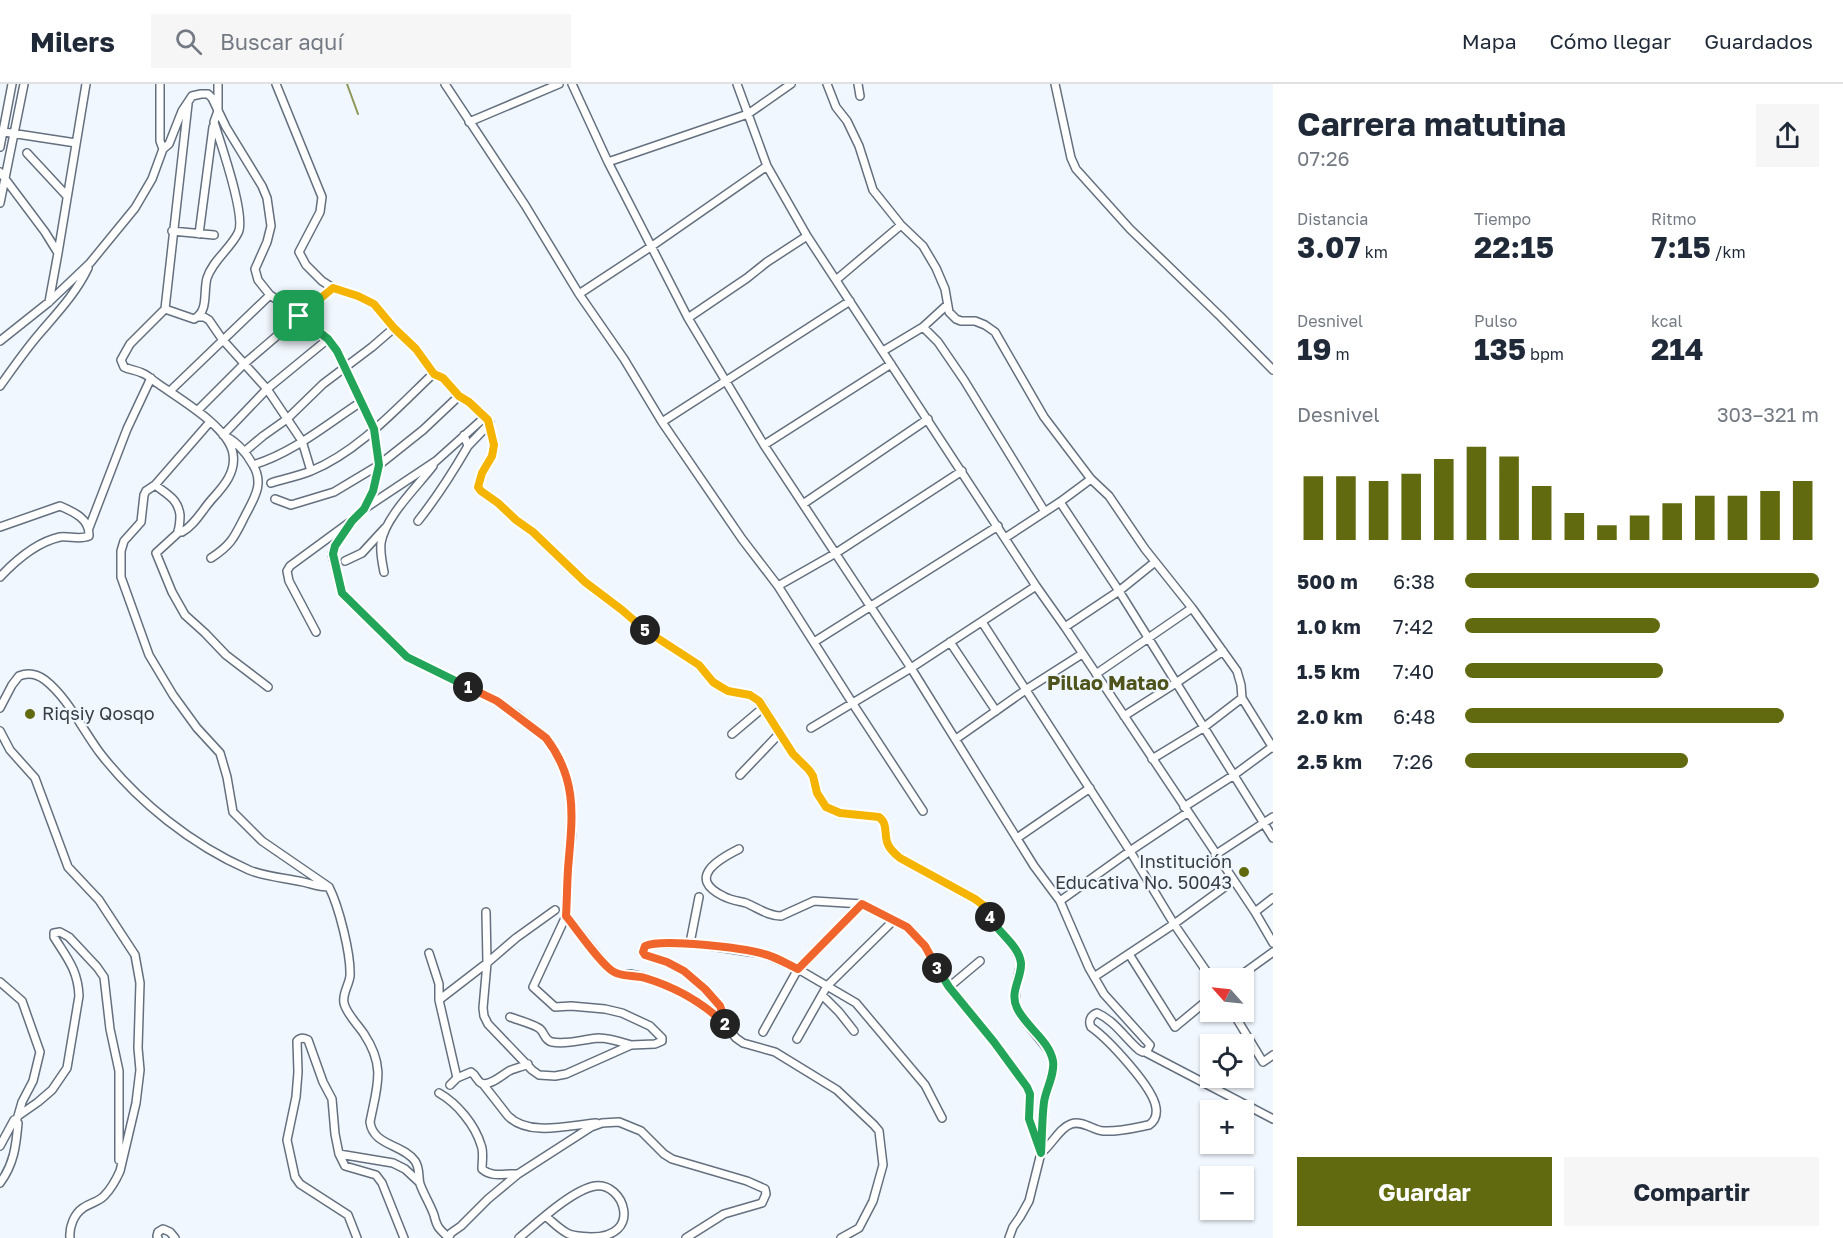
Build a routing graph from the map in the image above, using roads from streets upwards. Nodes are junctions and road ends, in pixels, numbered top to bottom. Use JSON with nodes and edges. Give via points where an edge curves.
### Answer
{"nodes":[{"id":1,"x":12,"y":84,"type":"edge"},
{"id":2,"x":24,"y":84,"type":"edge"},
{"id":3,"x":86,"y":84,"type":"edge"},
{"id":4,"x":160,"y":84,"type":"edge"},
{"id":5,"x":218,"y":84,"type":"edge"},
{"id":6,"x":276,"y":84,"type":"edge"},
{"id":7,"x":445,"y":84,"type":"edge"},
{"id":8,"x":560,"y":84,"type":"edge"},
{"id":9,"x":572,"y":84,"type":"edge"},
{"id":10,"x":737,"y":84,"type":"edge"},
{"id":11,"x":791,"y":84,"type":"edge"},
{"id":12,"x":827,"y":84,"type":"edge"},
{"id":13,"x":858,"y":84,"type":"edge"},
{"id":14,"x":1055,"y":84,"type":"edge"},
{"id":15,"x":860,"y":96,"type":"dead end"},
{"id":16,"x":188,"y":101,"type":"junction"},
{"id":17,"x":218,"y":111,"type":"junction"},
{"id":18,"x":748,"y":114,"type":"junction"},
{"id":19,"x":214,"y":122,"type":"junction"},
{"id":20,"x":469,"y":122,"type":"junction"},
{"id":21,"x":4,"y":132,"type":"junction"},
{"id":22,"x":14,"y":134,"type":"junction"},
{"id":23,"x":76,"y":143,"type":"junction"},
{"id":24,"x":0,"y":147,"type":"edge"},
{"id":25,"x":164,"y":149,"type":"junction"},
{"id":26,"x":27,"y":153,"type":"dead end"},
{"id":27,"x":608,"y":162,"type":"junction"},
{"id":28,"x":767,"y":166,"type":"junction"},
{"id":29,"x":0,"y":172,"type":"edge"},
{"id":30,"x":6,"y":179,"type":"junction"},
{"id":31,"x":66,"y":195,"type":"junction"},
{"id":32,"x":0,"y":203,"type":"edge"},
{"id":33,"x":901,"y":225,"type":"junction"},
{"id":34,"x":172,"y":231,"type":"junction"},
{"id":35,"x":199,"y":234,"type":"junction"},
{"id":36,"x":214,"y":235,"type":"dead end"},
{"id":37,"x":807,"y":236,"type":"junction"},
{"id":38,"x":652,"y":246,"type":"junction"},
{"id":39,"x":58,"y":253,"type":"junction"},
{"id":40,"x":90,"y":263,"type":"junction"},
{"id":41,"x":836,"y":280,"type":"junction"},
{"id":42,"x":333,"y":288,"type":"junction"},
{"id":43,"x":579,"y":294,"type":"junction"},
{"id":44,"x":270,"y":295,"type":"junction"},
{"id":45,"x":850,"y":301,"type":"junction"},
{"id":46,"x":49,"y":302,"type":"junction"},
{"id":47,"x":947,"y":305,"type":"junction"},
{"id":48,"x":165,"y":309,"type":"junction"},
{"id":49,"x":299,"y":316,"type":"junction"},
{"id":50,"x":198,"y":317,"type":"junction"},
{"id":51,"x":688,"y":318,"type":"junction"},
{"id":52,"x":923,"y":327,"type":"junction"},
{"id":53,"x":394,"y":328,"type":"junction"},
{"id":54,"x":222,"y":339,"type":"junction"},
{"id":55,"x":328,"y":339,"type":"junction"},
{"id":56,"x":0,"y":341,"type":"edge"},
{"id":57,"x":883,"y":351,"type":"junction"},
{"id":58,"x":244,"y":364,"type":"junction"},
{"id":59,"x":891,"y":364,"type":"junction"},
{"id":60,"x":345,"y":368,"type":"junction"},
{"id":61,"x":1273,"y":370,"type":"edge"},
{"id":62,"x":434,"y":374,"type":"junction"},
{"id":63,"x":151,"y":378,"type":"junction"},
{"id":64,"x":726,"y":381,"type":"junction"},
{"id":65,"x":0,"y":386,"type":"edge"},
{"id":66,"x":267,"y":389,"type":"junction"},
{"id":67,"x":170,"y":391,"type":"junction"},
{"id":68,"x":459,"y":396,"type":"junction"},
{"id":69,"x":361,"y":402,"type":"junction"},
{"id":70,"x":198,"y":410,"type":"junction"},
{"id":71,"x":287,"y":419,"type":"junction"},
{"id":72,"x":928,"y":419,"type":"junction"},
{"id":73,"x":488,"y":420,"type":"junction"},
{"id":74,"x":663,"y":422,"type":"junction"},
{"id":75,"x":209,"y":423,"type":"junction"},
{"id":76,"x":374,"y":429,"type":"junction"},
{"id":77,"x":223,"y":435,"type":"junction"},
{"id":78,"x":464,"y":435,"type":"junction"},
{"id":79,"x":302,"y":441,"type":"junction"},
{"id":80,"x":764,"y":445,"type":"junction"},
{"id":81,"x":468,"y":446,"type":"junction"},
{"id":82,"x":244,"y":452,"type":"junction"},
{"id":83,"x":436,"y":461,"type":"junction"},
{"id":84,"x":253,"y":465,"type":"junction"},
{"id":85,"x":379,"y":465,"type":"junction"},
{"id":86,"x":311,"y":471,"type":"junction"},
{"id":87,"x":962,"y":471,"type":"junction"},
{"id":88,"x":1091,"y":479,"type":"junction"},
{"id":89,"x":271,"y":483,"type":"dead end"},
{"id":90,"x":155,"y":485,"type":"junction"},
{"id":91,"x":275,"y":499,"type":"dead end"},
{"id":92,"x":1060,"y":502,"type":"junction"},
{"id":93,"x":803,"y":504,"type":"junction"},
{"id":94,"x":364,"y":509,"type":"junction"},
{"id":95,"x":1045,"y":512,"type":"junction"},
{"id":96,"x":352,"y":521,"type":"junction"},
{"id":97,"x":418,"y":521,"type":"dead end"},
{"id":98,"x":998,"y":525,"type":"junction"},
{"id":99,"x":386,"y":526,"type":"junction"},
{"id":100,"x":0,"y":527,"type":"edge"},
{"id":101,"x":89,"y":528,"type":"junction"},
{"id":102,"x":179,"y":532,"type":"junction"},
{"id":103,"x":1005,"y":538,"type":"junction"},
{"id":104,"x":836,"y":553,"type":"junction"},
{"id":105,"x":211,"y":558,"type":"dead end"},
{"id":106,"x":345,"y":561,"type":"dead end"},
{"id":107,"x":1155,"y":562,"type":"junction"},
{"id":108,"x":384,"y":572,"type":"dead end"},
{"id":109,"x":0,"y":577,"type":"edge"},
{"id":110,"x":778,"y":586,"type":"junction"},
{"id":111,"x":1036,"y":586,"type":"junction"},
{"id":112,"x":1119,"y":591,"type":"junction"},
{"id":113,"x":870,"y":606,"type":"junction"},
{"id":114,"x":1192,"y":608,"type":"junction"},
{"id":115,"x":982,"y":622,"type":"junction"},
{"id":116,"x":1065,"y":627,"type":"junction"},
{"id":117,"x":316,"y":632,"type":"dead end"},
{"id":118,"x":1149,"y":639,"type":"junction"},
{"id":119,"x":813,"y":642,"type":"junction"},
{"id":120,"x":950,"y":642,"type":"junction"},
{"id":121,"x":1222,"y":651,"type":"junction"},
{"id":122,"x":1082,"y":654,"type":"junction"},
{"id":123,"x":911,"y":668,"type":"junction"},
{"id":124,"x":1096,"y":674,"type":"junction"},
{"id":125,"x":1176,"y":683,"type":"junction"},
{"id":126,"x":268,"y":687,"type":"dead end"},
{"id":127,"x":1027,"y":689,"type":"junction"},
{"id":128,"x":1242,"y":698,"type":"junction"},
{"id":129,"x":853,"y":704,"type":"junction"},
{"id":130,"x":764,"y":707,"type":"junction"},
{"id":131,"x":0,"y":708,"type":"edge"},
{"id":132,"x":996,"y":711,"type":"junction"},
{"id":133,"x":1124,"y":716,"type":"junction"},
{"id":134,"x":811,"y":728,"type":"dead end"},
{"id":135,"x":1203,"y":728,"type":"junction"},
{"id":136,"x":0,"y":731,"type":"edge"},
{"id":137,"x":780,"y":733,"type":"junction"},
{"id":138,"x":732,"y":734,"type":"dead end"},
{"id":139,"x":956,"y":739,"type":"junction"},
{"id":140,"x":0,"y":744,"type":"edge"},
{"id":141,"x":1273,"y":747,"type":"edge"},
{"id":142,"x":10,"y":750,"type":"junction"},
{"id":143,"x":1152,"y":759,"type":"junction"},
{"id":144,"x":1234,"y":775,"type":"junction"},
{"id":145,"x":740,"y":776,"type":"dead end"},
{"id":146,"x":1090,"y":788,"type":"junction"},
{"id":147,"x":1186,"y":810,"type":"junction"},
{"id":148,"x":923,"y":811,"type":"dead end"},
{"id":149,"x":1273,"y":817,"type":"edge"},
{"id":150,"x":1264,"y":822,"type":"junction"},
{"id":151,"x":1017,"y":838,"type":"junction"},
{"id":152,"x":1273,"y":838,"type":"edge"},
{"id":153,"x":739,"y":849,"type":"dead end"},
{"id":154,"x":1130,"y":851,"type":"junction"},
{"id":155,"x":1215,"y":855,"type":"junction"},
{"id":156,"x":1233,"y":881,"type":"junction"},
{"id":157,"x":329,"y":886,"type":"junction"},
{"id":158,"x":699,"y":897,"type":"dead end"},
{"id":159,"x":1273,"y":898,"type":"edge"},
{"id":160,"x":1060,"y":901,"type":"junction"},
{"id":161,"x":862,"y":904,"type":"junction"},
{"id":162,"x":555,"y":910,"type":"dead end"},
{"id":163,"x":486,"y":912,"type":"dead end"},
{"id":164,"x":1255,"y":912,"type":"junction"},
{"id":165,"x":566,"y":916,"type":"junction"},
{"id":166,"x":894,"y":920,"type":"junction"},
{"id":167,"x":1174,"y":924,"type":"junction"},
{"id":168,"x":690,"y":943,"type":"junction"},
{"id":169,"x":1273,"y":943,"type":"edge"},
{"id":170,"x":1273,"y":952,"type":"edge"},
{"id":171,"x":429,"y":953,"type":"dead end"},
{"id":172,"x":1129,"y":954,"type":"junction"},
{"id":173,"x":980,"y":961,"type":"dead end"},
{"id":174,"x":487,"y":963,"type":"junction"},
{"id":175,"x":1204,"y":968,"type":"edge"},
{"id":176,"x":1251,"y":968,"type":"edge"},
{"id":177,"x":798,"y":969,"type":"junction"},
{"id":178,"x":1094,"y":977,"type":"junction"},
{"id":179,"x":0,"y":982,"type":"edge"},
{"id":180,"x":827,"y":986,"type":"junction"},
{"id":181,"x":949,"y":987,"type":"junction"},
{"id":182,"x":822,"y":995,"type":"junction"},
{"id":183,"x":439,"y":1000,"type":"junction"},
{"id":184,"x":1200,"y":1006,"type":"edge"},
{"id":185,"x":510,"y":1017,"type":"dead end"},
{"id":186,"x":1239,"y":1022,"type":"edge"},
{"id":187,"x":727,"y":1025,"type":"junction"},
{"id":188,"x":854,"y":1031,"type":"dead end"},
{"id":189,"x":763,"y":1032,"type":"dead end"},
{"id":190,"x":797,"y":1039,"type":"dead end"},
{"id":191,"x":631,"y":1045,"type":"junction"},
{"id":192,"x":1145,"y":1052,"type":"junction"},
{"id":193,"x":1273,"y":1055,"type":"edge"},
{"id":194,"x":528,"y":1065,"type":"junction"},
{"id":195,"x":458,"y":1078,"type":"junction"},
{"id":196,"x":483,"y":1084,"type":"junction"},
{"id":197,"x":450,"y":1085,"type":"dead end"},
{"id":198,"x":439,"y":1093,"type":"dead end"},
{"id":199,"x":17,"y":1118,"type":"junction"},
{"id":200,"x":942,"y":1118,"type":"dead end"},
{"id":201,"x":1273,"y":1119,"type":"edge"},
{"id":202,"x":602,"y":1123,"type":"junction"},
{"id":203,"x":0,"y":1146,"type":"edge"},
{"id":204,"x":1041,"y":1153,"type":"junction"},
{"id":205,"x":339,"y":1154,"type":"junction"},
{"id":206,"x":518,"y":1174,"type":"junction"},
{"id":207,"x":118,"y":1175,"type":"junction"},
{"id":208,"x":419,"y":1182,"type":"junction"},
{"id":209,"x":0,"y":1183,"type":"edge"},
{"id":210,"x":545,"y":1216,"type":"junction"},
{"id":211,"x":70,"y":1238,"type":"edge"},
{"id":212,"x":158,"y":1238,"type":"edge"},
{"id":213,"x":175,"y":1238,"type":"edge"},
{"id":214,"x":357,"y":1238,"type":"edge"},
{"id":215,"x":404,"y":1238,"type":"edge"},
{"id":216,"x":449,"y":1238,"type":"edge"},
{"id":217,"x":519,"y":1238,"type":"edge"},
{"id":218,"x":686,"y":1238,"type":"edge"},
{"id":219,"x":841,"y":1238,"type":"edge"},
{"id":220,"x":1009,"y":1238,"type":"edge"}],
"edges":[{"from":1,"to":21,"type":"street"},
{"from":2,"to":22,"type":"street"},
{"from":3,"to":23,"type":"street"},
{"from":4,"to":25,"type":"street","via":[[160,141]]},
{"from":5,"to":17,"type":"street"},
{"from":6,"to":42,"type":"street","via":[[322,197],[320,212],[299,252],[311,271]]},
{"from":7,"to":20,"type":"street"},
{"from":8,"to":20,"type":"street"},
{"from":9,"to":27,"type":"street"},
{"from":10,"to":18,"type":"street"},
{"from":11,"to":18,"type":"street"},
{"from":12,"to":33,"type":"street","via":[[859,146],[873,190]]},
{"from":13,"to":15,"type":"street"},
{"from":14,"to":61,"type":"street","via":[[1076,169],[1130,229]]},
{"from":16,"to":17,"type":"street","via":[[192,96],[208,94]]},
{"from":16,"to":25,"type":"street"},
{"from":16,"to":34,"type":"street"},
{"from":17,"to":19,"type":"street"},
{"from":17,"to":44,"type":"street","via":[[267,198],[271,226],[255,269]]},
{"from":18,"to":27,"type":"street"},
{"from":18,"to":28,"type":"street"},
{"from":19,"to":35,"type":"street"},
{"from":19,"to":50,"type":"street","via":[[241,227],[210,272],[203,310]]},
{"from":20,"to":43,"type":"street"},
{"from":21,"to":22,"type":"street"},
{"from":21,"to":24,"type":"street"},
{"from":22,"to":23,"type":"street"},
{"from":22,"to":30,"type":"street"},
{"from":23,"to":31,"type":"street"},
{"from":25,"to":40,"type":"street","via":[[135,208]]},
{"from":26,"to":31,"type":"street"},
{"from":27,"to":38,"type":"street"},
{"from":28,"to":37,"type":"street"},
{"from":28,"to":38,"type":"street"},
{"from":29,"to":30,"type":"street"},
{"from":30,"to":32,"type":"street"},
{"from":30,"to":39,"type":"street"},
{"from":31,"to":39,"type":"street"},
{"from":33,"to":41,"type":"street"},
{"from":33,"to":47,"type":"street","via":[[922,246],[936,268]]},
{"from":34,"to":35,"type":"street"},
{"from":34,"to":48,"type":"street"},
{"from":35,"to":36,"type":"street"},
{"from":37,"to":41,"type":"street"},
{"from":37,"to":51,"type":"street"},
{"from":38,"to":43,"type":"street"},
{"from":38,"to":51,"type":"street"},
{"from":39,"to":46,"type":"street"},
{"from":40,"to":46,"type":"street"},
{"from":40,"to":65,"type":"street","via":[[75,291]]},
{"from":41,"to":45,"type":"street"},
{"from":42,"to":49,"type":"street"},
{"from":42,"to":53,"type":"street","via":[[374,304]]},
{"from":43,"to":74,"type":"street"},
{"from":44,"to":49,"type":"street"},
{"from":44,"to":54,"type":"street"},
{"from":45,"to":57,"type":"street"},
{"from":45,"to":64,"type":"street"},
{"from":46,"to":56,"type":"street"},
{"from":47,"to":52,"type":"street"},
{"from":47,"to":88,"type":"street","via":[[956,319],[975,321],[995,332],[1044,417]]},
{"from":48,"to":50,"type":"street"},
{"from":48,"to":63,"type":"street","via":[[130,344],[121,360],[124,367]]},
{"from":49,"to":55,"type":"street"},
{"from":49,"to":58,"type":"street"},
{"from":50,"to":54,"type":"street","via":[[209,320]]},
{"from":51,"to":64,"type":"street"},
{"from":52,"to":57,"type":"street"},
{"from":52,"to":95,"type":"street","via":[[964,380]]},
{"from":53,"to":60,"type":"street"},
{"from":53,"to":62,"type":"street"},
{"from":54,"to":58,"type":"street"},
{"from":54,"to":67,"type":"street"},
{"from":55,"to":60,"type":"street"},
{"from":55,"to":66,"type":"street"},
{"from":57,"to":59,"type":"street"},
{"from":58,"to":66,"type":"street"},
{"from":58,"to":70,"type":"street"},
{"from":59,"to":72,"type":"street"},
{"from":59,"to":80,"type":"street"},
{"from":60,"to":69,"type":"street"},
{"from":60,"to":71,"type":"street"},
{"from":62,"to":68,"type":"street"},
{"from":62,"to":76,"type":"street"},
{"from":63,"to":67,"type":"street"},
{"from":63,"to":101,"type":"street"},
{"from":64,"to":74,"type":"street"},
{"from":64,"to":80,"type":"street"},
{"from":66,"to":71,"type":"street"},
{"from":66,"to":77,"type":"street"},
{"from":67,"to":70,"type":"street"},
{"from":68,"to":73,"type":"street"},
{"from":68,"to":85,"type":"street"},
{"from":69,"to":76,"type":"street"},
{"from":69,"to":79,"type":"street"},
{"from":70,"to":75,"type":"street"},
{"from":71,"to":79,"type":"street"},
{"from":71,"to":82,"type":"street"},
{"from":72,"to":87,"type":"street"},
{"from":72,"to":93,"type":"street"},
{"from":73,"to":78,"type":"street"},
{"from":73,"to":81,"type":"street"},
{"from":73,"to":130,"type":"street","via":[[494,445],[480,478],[481,491],[650,634],[699,665],[713,682],[728,691],[755,697]]},
{"from":74,"to":110,"type":"street"},
{"from":75,"to":77,"type":"street"},
{"from":75,"to":90,"type":"street"},
{"from":76,"to":85,"type":"street"},
{"from":76,"to":86,"type":"street"},
{"from":77,"to":82,"type":"street"},
{"from":77,"to":102,"type":"street","via":[[233,452],[231,474],[192,525]]},
{"from":78,"to":81,"type":"street"},
{"from":78,"to":83,"type":"street"},
{"from":79,"to":84,"type":"street","via":[[287,452]]},
{"from":79,"to":86,"type":"street"},
{"from":80,"to":93,"type":"street"},
{"from":81,"to":97,"type":"street"},
{"from":82,"to":84,"type":"street"},
{"from":83,"to":94,"type":"street"},
{"from":83,"to":99,"type":"street"},
{"from":84,"to":105,"type":"street","via":[[259,485],[255,497],[238,533]]},
{"from":85,"to":91,"type":"street","via":[[334,492],[291,505]]},
{"from":85,"to":94,"type":"street"},
{"from":86,"to":89,"type":"street"},
{"from":87,"to":98,"type":"street"},
{"from":87,"to":104,"type":"street"},
{"from":88,"to":92,"type":"street"},
{"from":88,"to":107,"type":"street","via":[[1109,496]]},
{"from":90,"to":102,"type":"street","via":[[176,501]]},
{"from":90,"to":157,"type":"street","via":[[144,495],[141,522],[121,550],[121,577],[149,655],[173,695],[220,753],[233,812],[262,841]]},
{"from":92,"to":95,"type":"street"},
{"from":92,"to":112,"type":"street"},
{"from":93,"to":104,"type":"street"},
{"from":94,"to":96,"type":"street"},
{"from":95,"to":103,"type":"street"},
{"from":96,"to":117,"type":"street","via":[[287,571]]},
{"from":96,"to":165,"type":"street","via":[[333,554],[347,600],[407,657],[497,701],[551,746],[569,784],[572,808]]},
{"from":98,"to":103,"type":"street"},
{"from":98,"to":113,"type":"street"},
{"from":99,"to":106,"type":"street","via":[[362,553]]},
{"from":99,"to":108,"type":"street","via":[[381,543]]},
{"from":100,"to":101,"type":"street","via":[[60,506],[72,511]]},
{"from":101,"to":109,"type":"street","via":[[85,538],[62,537],[30,551]]},
{"from":102,"to":126,"type":"street","via":[[156,553],[185,615],[226,655]]},
{"from":103,"to":111,"type":"street"},
{"from":104,"to":110,"type":"street"},
{"from":104,"to":113,"type":"street"},
{"from":107,"to":112,"type":"street"},
{"from":107,"to":114,"type":"street"},
{"from":110,"to":119,"type":"street"},
{"from":111,"to":115,"type":"street"},
{"from":111,"to":116,"type":"street"},
{"from":112,"to":116,"type":"street"},
{"from":112,"to":118,"type":"street"},
{"from":113,"to":119,"type":"street"},
{"from":113,"to":123,"type":"street"},
{"from":114,"to":118,"type":"street"},
{"from":114,"to":121,"type":"street"},
{"from":115,"to":120,"type":"street"},
{"from":115,"to":127,"type":"street"},
{"from":116,"to":122,"type":"street"},
{"from":118,"to":124,"type":"street"},
{"from":118,"to":125,"type":"street"},
{"from":119,"to":129,"type":"street"},
{"from":120,"to":123,"type":"street"},
{"from":120,"to":132,"type":"street"},
{"from":121,"to":125,"type":"street"},
{"from":121,"to":128,"type":"street","via":[[1237,671]]},
{"from":122,"to":124,"type":"street"},
{"from":122,"to":127,"type":"street"},
{"from":123,"to":129,"type":"street"},
{"from":123,"to":139,"type":"street"},
{"from":124,"to":133,"type":"street"},
{"from":125,"to":133,"type":"street"},
{"from":125,"to":135,"type":"street"},
{"from":127,"to":132,"type":"street"},
{"from":127,"to":146,"type":"street"},
{"from":128,"to":135,"type":"street"},
{"from":128,"to":141,"type":"street"},
{"from":129,"to":134,"type":"street"},
{"from":129,"to":148,"type":"street"},
{"from":130,"to":137,"type":"street"},
{"from":130,"to":138,"type":"street"},
{"from":131,"to":157,"type":"street","via":[[19,676],[34,674],[56,691],[115,772],[177,826],[251,871],[317,887]]},
{"from":132,"to":139,"type":"street"},
{"from":133,"to":143,"type":"street"},
{"from":135,"to":143,"type":"street"},
{"from":135,"to":144,"type":"street"},
{"from":136,"to":142,"type":"street"},
{"from":137,"to":145,"type":"street"},
{"from":137,"to":204,"type":"street","via":[[813,776],[826,807],[840,813],[879,817],[885,824],[887,841],[900,858],[983,905],[1013,946],[1021,963],[1015,1003],[1050,1052],[1053,1063],[1044,1103]]},
{"from":139,"to":151,"type":"street"},
{"from":140,"to":142,"type":"street"},
{"from":141,"to":144,"type":"street"},
{"from":142,"to":207,"type":"street","via":[[35,778],[68,867],[99,900],[135,955],[140,983],[140,1070]]},
{"from":143,"to":147,"type":"street"},
{"from":144,"to":147,"type":"street"},
{"from":144,"to":150,"type":"street"},
{"from":146,"to":151,"type":"street"},
{"from":146,"to":154,"type":"street"},
{"from":147,"to":154,"type":"street"},
{"from":147,"to":155,"type":"street"},
{"from":149,"to":150,"type":"street"},
{"from":150,"to":152,"type":"street"},
{"from":150,"to":155,"type":"street"},
{"from":151,"to":160,"type":"street"},
{"from":153,"to":161,"type":"street","via":[[716,861],[708,873],[712,889],[723,896],[775,916],[814,901]]},
{"from":154,"to":160,"type":"street"},
{"from":154,"to":167,"type":"street"},
{"from":155,"to":156,"type":"street"},
{"from":156,"to":164,"type":"street"},
{"from":156,"to":167,"type":"street"},
{"from":157,"to":208,"type":"street","via":[[337,903],[349,960],[350,978],[344,1004],[368,1040],[379,1069],[371,1129],[414,1160]]},
{"from":158,"to":168,"type":"street"},
{"from":159,"to":164,"type":"street"},
{"from":160,"to":178,"type":"street"},
{"from":161,"to":166,"type":"street"},
{"from":161,"to":177,"type":"street"},
{"from":162,"to":174,"type":"street"},
{"from":163,"to":174,"type":"street"},
{"from":164,"to":169,"type":"street"},
{"from":165,"to":187,"type":"street","via":[[608,968],[620,975],[644,977],[671,987]]},
{"from":165,"to":191,"type":"street","via":[[533,987],[555,1007],[622,1013],[650,1026],[663,1038],[660,1044]]},
{"from":166,"to":180,"type":"street"},
{"from":166,"to":181,"type":"street","via":[[918,938]]},
{"from":167,"to":172,"type":"street"},
{"from":167,"to":175,"type":"street"},
{"from":168,"to":177,"type":"street","via":[[764,954]]},
{"from":168,"to":187,"type":"street","via":[[651,944],[643,952],[677,966],[705,989],[720,1006]]},
{"from":170,"to":176,"type":"street"},
{"from":171,"to":183,"type":"street","via":[[439,984]]},
{"from":172,"to":178,"type":"street"},
{"from":172,"to":184,"type":"street","via":[[1175,1027]]},
{"from":173,"to":181,"type":"street"},
{"from":174,"to":183,"type":"street"},
{"from":174,"to":194,"type":"street","via":[[484,1016]]},
{"from":177,"to":180,"type":"street"},
{"from":177,"to":189,"type":"street"},
{"from":178,"to":192,"type":"street","via":[[1104,994],[1148,1043]]},
{"from":179,"to":199,"type":"street","via":[[22,1001],[40,1052]]},
{"from":180,"to":182,"type":"street"},
{"from":180,"to":200,"type":"street","via":[[856,1003],[925,1085]]},
{"from":181,"to":204,"type":"street","via":[[1027,1087],[1029,1119]]},
{"from":182,"to":188,"type":"street"},
{"from":182,"to":190,"type":"street"},
{"from":183,"to":195,"type":"street"},
{"from":185,"to":191,"type":"street","via":[[538,1027],[551,1042],[598,1038]]},
{"from":186,"to":193,"type":"street","via":[[1263,1062]]},
{"from":187,"to":219,"type":"street","via":[[743,1043],[775,1052],[837,1090],[879,1131],[883,1165],[873,1201],[859,1228]]},
{"from":191,"to":194,"type":"street","via":[[561,1075],[539,1075]]},
{"from":192,"to":201,"type":"street"},
{"from":192,"to":204,"type":"street","via":[[1138,1050],[1110,1021],[1094,1014],[1091,1027],[1103,1035],[1145,1086],[1155,1102],[1155,1117],[1149,1125],[1113,1131],[1071,1124]]},
{"from":194,"to":196,"type":"street"},
{"from":195,"to":196,"type":"street","via":[[471,1072]]},
{"from":195,"to":197,"type":"street"},
{"from":196,"to":202,"type":"street","via":[[508,1116],[523,1126],[563,1128]]},
{"from":198,"to":206,"type":"street","via":[[474,1129],[485,1172]]},
{"from":199,"to":203,"type":"street"},
{"from":199,"to":207,"type":"street","via":[[52,1090],[67,1068],[79,986],[76,973],[54,937],[54,933],[60,932],[104,977],[119,1071]]},
{"from":199,"to":209,"type":"street","via":[[15,1152]]},
{"from":202,"to":206,"type":"street"},
{"from":202,"to":218,"type":"street","via":[[629,1125],[672,1159],[765,1189],[762,1203],[724,1214]]},
{"from":204,"to":220,"type":"street","via":[[1029,1201]]},
{"from":205,"to":208,"type":"street","via":[[393,1162]]},
{"from":205,"to":214,"type":"street","via":[[332,1099],[308,1040],[303,1038],[297,1041],[296,1097],[287,1140],[295,1177],[348,1215]]},
{"from":205,"to":215,"type":"street","via":[[345,1166],[376,1175]]},
{"from":206,"to":216,"type":"street"},
{"from":207,"to":211,"type":"street","via":[[105,1196],[78,1214],[70,1227]]},
{"from":208,"to":216,"type":"street","via":[[440,1229]]},
{"from":210,"to":210,"type":"street","via":[[586,1188],[599,1185],[616,1194],[624,1215],[620,1228],[601,1238],[569,1235]]},
{"from":210,"to":217,"type":"street"},
{"from":212,"to":213,"type":"street","via":[[163,1229]]}]}
